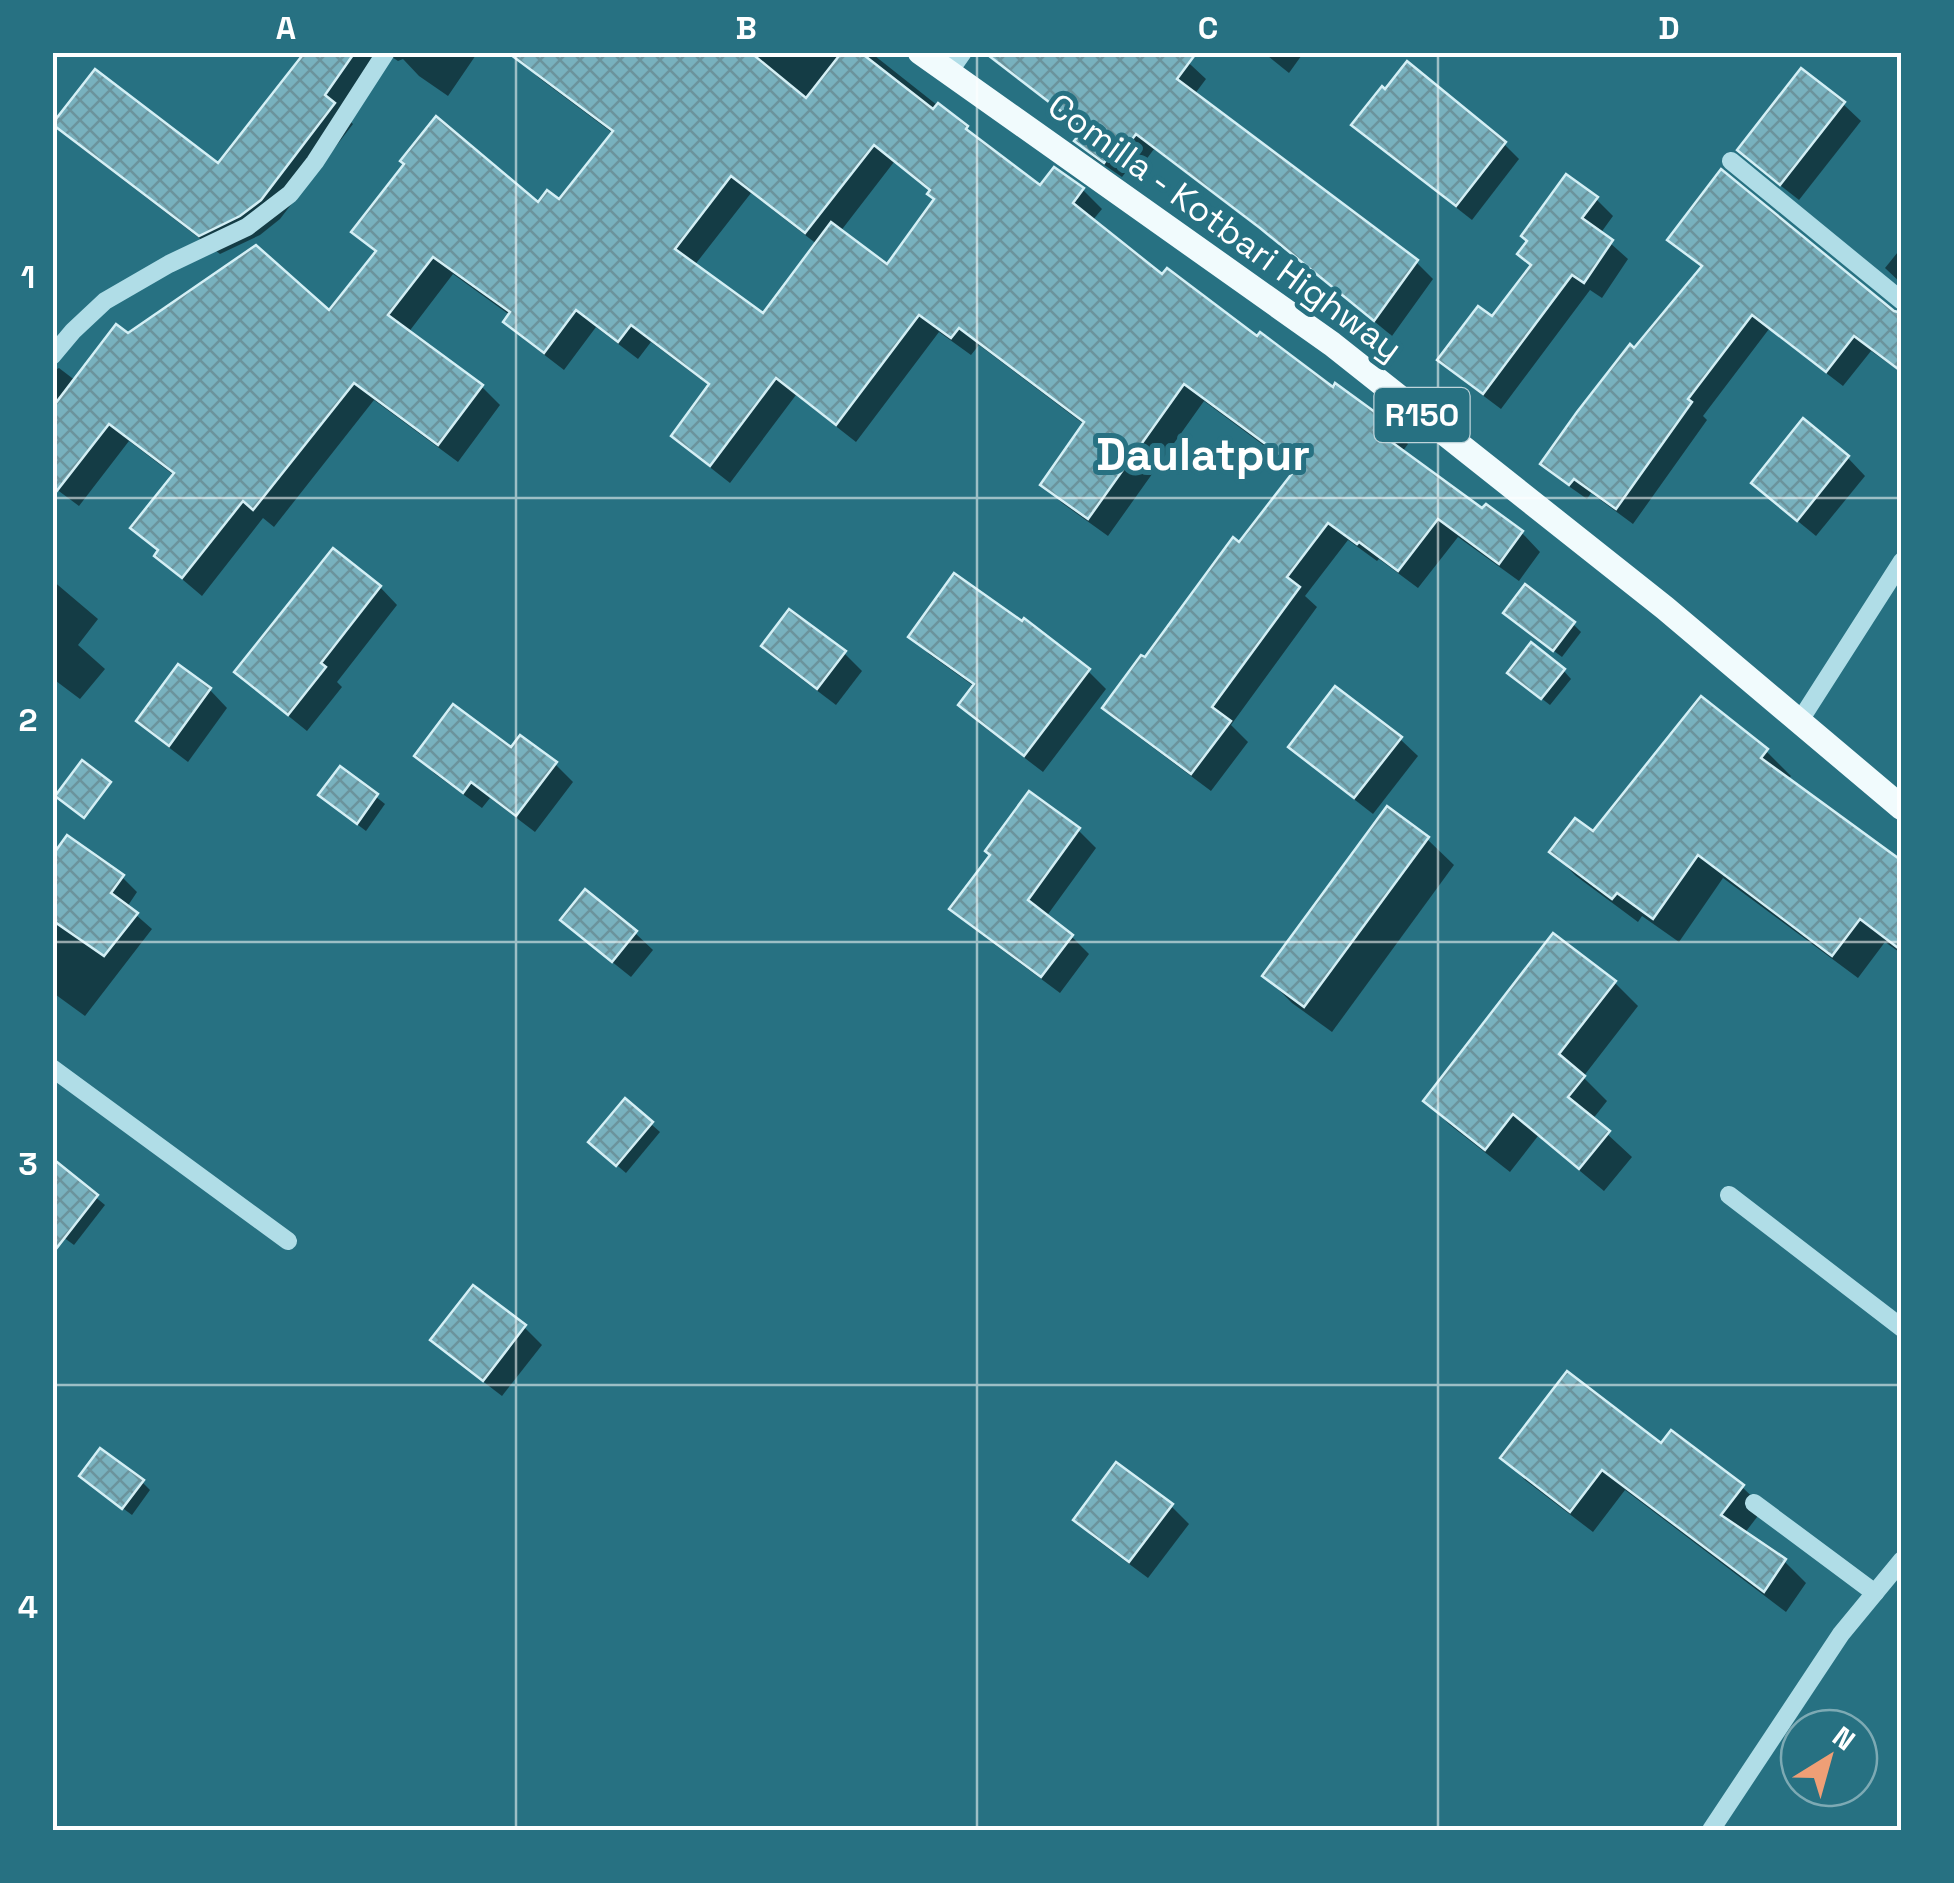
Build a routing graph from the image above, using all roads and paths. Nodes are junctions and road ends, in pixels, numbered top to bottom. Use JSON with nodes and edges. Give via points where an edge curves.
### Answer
{"nodes":[{"id":1,"x":386,"y":52,"type":"edge"},
{"id":2,"x":920,"y":52,"type":"edge"},
{"id":3,"x":956,"y":62,"type":"edge"},
{"id":4,"x":1731,"y":161,"type":"dead end"},
{"id":5,"x":1902,"y":302,"type":"edge"},
{"id":6,"x":52,"y":356,"type":"edge"},
{"id":7,"x":1902,"y":561,"type":"edge"},
{"id":8,"x":1799,"y":722,"type":"junction"},
{"id":9,"x":1902,"y":808,"type":"edge"},
{"id":10,"x":52,"y":1068,"type":"edge"},
{"id":11,"x":1728,"y":1195,"type":"dead end"},
{"id":12,"x":288,"y":1241,"type":"dead end"},
{"id":13,"x":1902,"y":1328,"type":"edge"},
{"id":14,"x":1754,"y":1503,"type":"dead end"},
{"id":15,"x":1902,"y":1560,"type":"edge"},
{"id":16,"x":1875,"y":1592,"type":"junction"},
{"id":17,"x":1711,"y":1830,"type":"edge"}],
"edges":[{"from":1,"to":6,"type":"street","via":[[290,194],[247,226],[105,301]]},
{"from":2,"to":3,"type":"main road","name":"Comilla - Kotbari Highway","number":"R150"},
{"from":3,"to":8,"type":"main road","name":"Comilla - Kotbari Highway","number":"R150","via":[[1332,344]]},
{"from":4,"to":5,"type":"street"},
{"from":7,"to":8,"type":"street"},
{"from":8,"to":9,"type":"main road","name":"Comilla - Kotbari Highway","number":"R150"},
{"from":10,"to":12,"type":"street"},
{"from":11,"to":13,"type":"street"},
{"from":14,"to":16,"type":"street"},
{"from":15,"to":16,"type":"street"},
{"from":16,"to":17,"type":"street"}]}
